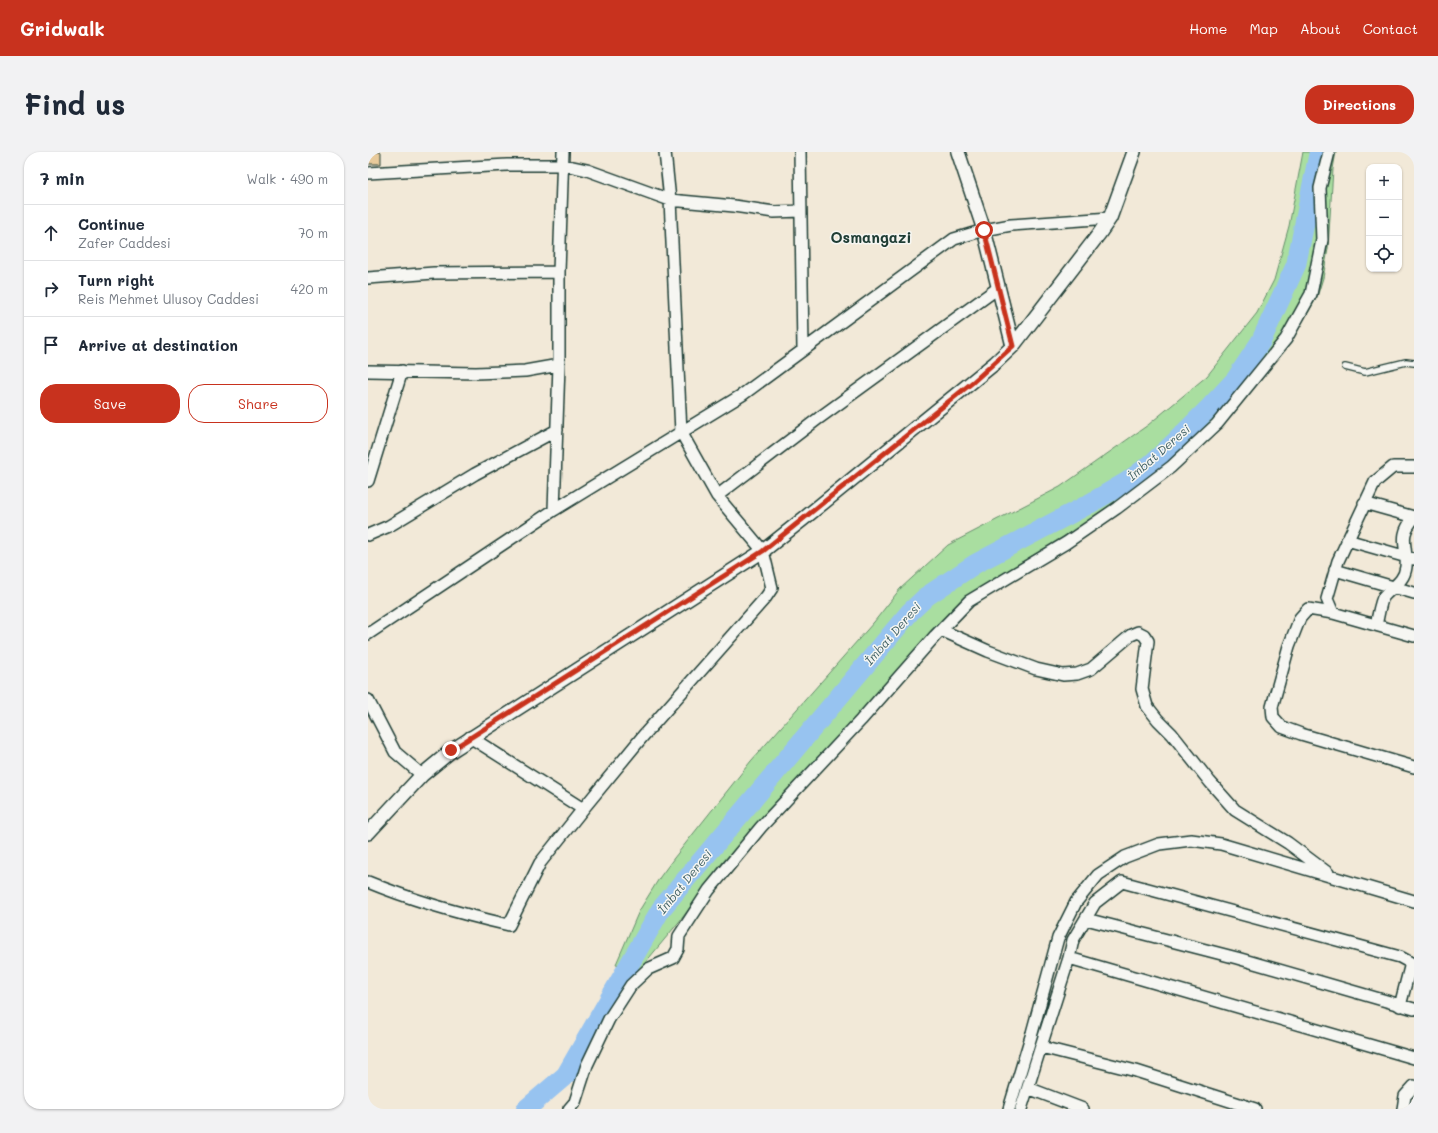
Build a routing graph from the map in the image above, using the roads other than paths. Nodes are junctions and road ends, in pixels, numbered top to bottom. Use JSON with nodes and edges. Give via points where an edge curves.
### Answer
{"nodes":[{"id":1,"x":563,"y":152,"type":"edge"},
{"id":2,"x":665,"y":152,"type":"edge"},
{"id":3,"x":800,"y":152,"type":"edge"},
{"id":4,"x":958,"y":152,"type":"edge"},
{"id":5,"x":1134,"y":152,"type":"edge"},
{"id":6,"x":1329,"y":152,"type":"edge"},
{"id":7,"x":564,"y":164,"type":"junction"},
{"id":8,"x":368,"y":173,"type":"edge"},
{"id":9,"x":670,"y":200,"type":"junction"},
{"id":10,"x":801,"y":211,"type":"junction"},
{"id":11,"x":1110,"y":218,"type":"junction"},
{"id":12,"x":984,"y":230,"type":"junction"},
{"id":13,"x":559,"y":272,"type":"junction"},
{"id":14,"x":368,"y":278,"type":"edge"},
{"id":15,"x":998,"y":288,"type":"junction"},
{"id":16,"x":1013,"y":346,"type":"junction"},
{"id":17,"x":802,"y":349,"type":"junction"},
{"id":18,"x":1414,"y":363,"type":"edge"},
{"id":19,"x":560,"y":365,"type":"junction"},
{"id":20,"x":1345,"y":367,"type":"dead end"},
{"id":21,"x":368,"y":370,"type":"edge"},
{"id":22,"x":402,"y":371,"type":"junction"},
{"id":23,"x":557,"y":430,"type":"junction"},
{"id":24,"x":681,"y":432,"type":"junction"},
{"id":25,"x":1414,"y":467,"type":"edge"},
{"id":26,"x":368,"y":481,"type":"edge"},
{"id":27,"x":717,"y":496,"type":"junction"},
{"id":28,"x":1364,"y":504,"type":"junction"},
{"id":29,"x":554,"y":510,"type":"junction"},
{"id":30,"x":1414,"y":518,"type":"edge"},
{"id":31,"x":368,"y":535,"type":"edge"},
{"id":32,"x":1347,"y":540,"type":"junction"},
{"id":33,"x":763,"y":551,"type":"junction"},
{"id":34,"x":1409,"y":558,"type":"edge"},
{"id":35,"x":1335,"y":570,"type":"junction"},
{"id":36,"x":1394,"y":587,"type":"junction"},
{"id":37,"x":1414,"y":593,"type":"edge"},
{"id":38,"x":1333,"y":613,"type":"junction"},
{"id":39,"x":1376,"y":625,"type":"junction"},
{"id":40,"x":941,"y":630,"type":"junction"},
{"id":41,"x":368,"y":634,"type":"edge"},
{"id":42,"x":1414,"y":636,"type":"edge"},
{"id":43,"x":368,"y":700,"type":"edge"},
{"id":44,"x":470,"y":737,"type":"junction"},
{"id":45,"x":1414,"y":766,"type":"edge"},
{"id":46,"x":422,"y":775,"type":"junction"},
{"id":47,"x":583,"y":809,"type":"junction"},
{"id":48,"x":368,"y":833,"type":"edge"},
{"id":49,"x":1334,"y":878,"type":"junction"},
{"id":50,"x":368,"y":882,"type":"edge"},
{"id":51,"x":1414,"y":901,"type":"edge"},
{"id":52,"x":1086,"y":919,"type":"junction"},
{"id":53,"x":1069,"y":958,"type":"junction"},
{"id":54,"x":1400,"y":1006,"type":"junction"},
{"id":55,"x":1414,"y":1009,"type":"edge"},
{"id":56,"x":1041,"y":1047,"type":"junction"},
{"id":57,"x":1414,"y":1058,"type":"edge"},
{"id":58,"x":1414,"y":1086,"type":"edge"},
{"id":59,"x":1028,"y":1088,"type":"junction"},
{"id":60,"x":569,"y":1109,"type":"edge"},
{"id":61,"x":1009,"y":1109,"type":"edge"},
{"id":62,"x":1021,"y":1109,"type":"edge"},
{"id":63,"x":1083,"y":1109,"type":"edge"},
{"id":64,"x":1255,"y":1109,"type":"edge"},
{"id":65,"x":1403,"y":1109,"type":"edge"}],
"edges":[{"from":1,"to":7,"type":"street"},
{"from":2,"to":9,"type":"street"},
{"from":3,"to":10,"type":"street"},
{"from":4,"to":12,"type":"street"},
{"from":5,"to":11,"type":"street"},
{"from":6,"to":40,"type":"street","via":[[1320,188],[1322,240],[1311,294],[1286,339],[1222,418],[1171,467],[1066,543],[969,601]]},
{"from":7,"to":8,"type":"street"},
{"from":7,"to":9,"type":"street"},
{"from":7,"to":13,"type":"street"},
{"from":9,"to":10,"type":"street","via":[[774,212]]},
{"from":9,"to":24,"type":"street"},
{"from":10,"to":17,"type":"street"},
{"from":11,"to":12,"type":"street","via":[[1011,225]]},
{"from":11,"to":16,"type":"street"},
{"from":12,"to":15,"type":"street"},
{"from":12,"to":17,"type":"street","via":[[954,239]]},
{"from":13,"to":14,"type":"street","via":[[434,273]]},
{"from":13,"to":19,"type":"street"},
{"from":15,"to":16,"type":"street"},
{"from":15,"to":27,"type":"street","via":[[819,418]]},
{"from":16,"to":33,"type":"street","via":[[967,387]]},
{"from":17,"to":24,"type":"street","via":[[742,395]]},
{"from":18,"to":20,"type":"lane","via":[[1406,362],[1365,372]]},
{"from":19,"to":22,"type":"street","via":[[518,372]]},
{"from":19,"to":23,"type":"street"},
{"from":21,"to":22,"type":"street"},
{"from":22,"to":26,"type":"street"},
{"from":23,"to":29,"type":"street"},
{"from":23,"to":31,"type":"street","via":[[475,474],[389,526]]},
{"from":24,"to":27,"type":"street"},
{"from":24,"to":29,"type":"street"},
{"from":25,"to":28,"type":"street","via":[[1394,467],[1375,482]]},
{"from":27,"to":33,"type":"street"},
{"from":28,"to":30,"type":"street"},
{"from":28,"to":32,"type":"street"},
{"from":29,"to":41,"type":"street"},
{"from":30,"to":34,"type":"street","via":[[1403,538]]},
{"from":32,"to":34,"type":"street"},
{"from":32,"to":35,"type":"street"},
{"from":33,"to":44,"type":"street"},
{"from":33,"to":47,"type":"street","via":[[772,588],[766,597],[643,736]]},
{"from":34,"to":36,"type":"street","via":[[1401,581]]},
{"from":35,"to":36,"type":"street"},
{"from":35,"to":38,"type":"street","via":[[1327,599]]},
{"from":36,"to":37,"type":"street"},
{"from":36,"to":39,"type":"street","via":[[1383,597]]},
{"from":38,"to":39,"type":"street"},
{"from":38,"to":45,"type":"street","via":[[1308,609],[1300,618],[1272,707],[1273,716],[1282,727],[1301,734]]},
{"from":39,"to":42,"type":"street"},
{"from":40,"to":49,"type":"street","via":[[1036,669],[1063,675],[1091,669],[1131,636],[1138,632],[1144,635],[1148,641],[1142,689],[1147,706],[1235,810],[1288,843]]},
{"from":40,"to":60,"type":"street","via":[[761,827],[709,890],[679,936],[678,949],[673,958],[648,969],[631,985],[609,1019],[587,1065],[575,1102]]},
{"from":43,"to":46,"type":"street","via":[[395,752]]},
{"from":44,"to":46,"type":"street"},
{"from":44,"to":47,"type":"street"},
{"from":46,"to":48,"type":"street"},
{"from":47,"to":50,"type":"street","via":[[540,863],[509,925],[408,898]]},
{"from":49,"to":51,"type":"street"},
{"from":49,"to":61,"type":"street","via":[[1222,844],[1191,840],[1159,844],[1125,858],[1098,875],[1076,902],[1058,938]]},
{"from":52,"to":53,"type":"street","via":[[1073,940]]},
{"from":52,"to":54,"type":"street","via":[[1237,958]]},
{"from":52,"to":54,"type":"street","via":[[1095,903],[1122,882],[1400,957],[1411,963]]},
{"from":53,"to":56,"type":"street"},
{"from":53,"to":57,"type":"street"},
{"from":54,"to":55,"type":"street"},
{"from":56,"to":59,"type":"street"},
{"from":56,"to":64,"type":"street","via":[[1136,1071]]},
{"from":58,"to":65,"type":"street","via":[[1405,1096]]},
{"from":59,"to":62,"type":"street"},
{"from":59,"to":63,"type":"street"}]}
